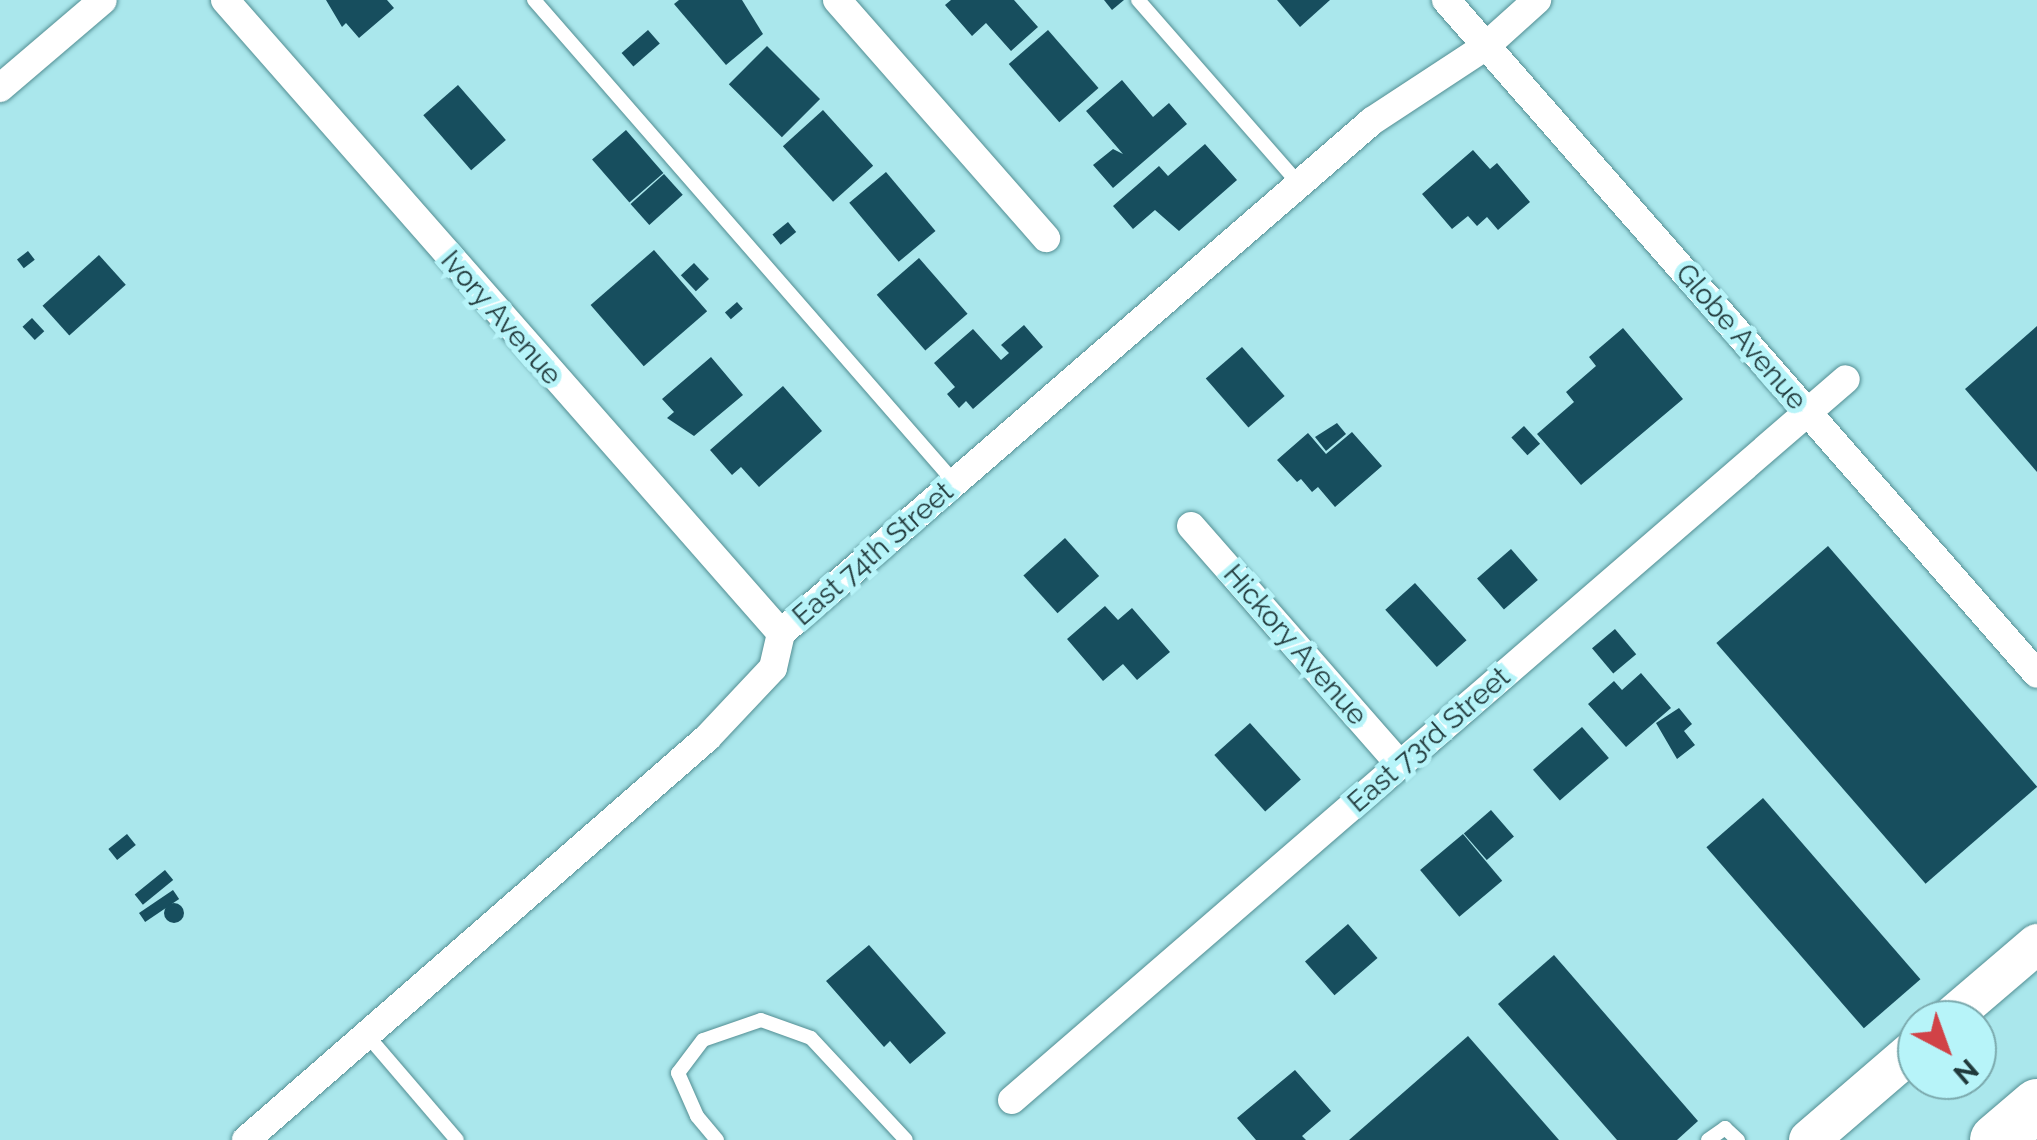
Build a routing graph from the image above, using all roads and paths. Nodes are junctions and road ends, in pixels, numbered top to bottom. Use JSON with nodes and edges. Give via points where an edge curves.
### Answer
{"nodes":[{"id":1,"x":103,"y":0,"type":"edge"},
{"id":2,"x":225,"y":0,"type":"edge"},
{"id":3,"x":534,"y":0,"type":"edge"},
{"id":4,"x":838,"y":0,"type":"edge"},
{"id":5,"x":1138,"y":0,"type":"edge"},
{"id":6,"x":1446,"y":0,"type":"edge"},
{"id":7,"x":1537,"y":0,"type":"edge"},
{"id":8,"x":1486,"y":46,"type":"junction"},
{"id":9,"x":0,"y":88,"type":"edge"},
{"id":10,"x":1299,"y":184,"type":"junction"},
{"id":11,"x":1046,"y":238,"type":"dead end"},
{"id":12,"x":1846,"y":380,"type":"dead end"},
{"id":13,"x":1807,"y":413,"type":"junction"},
{"id":14,"x":955,"y":484,"type":"junction"},
{"id":15,"x":1191,"y":526,"type":"dead end"},
{"id":16,"x":782,"y":634,"type":"junction"},
{"id":17,"x":2037,"y":674,"type":"edge"},
{"id":18,"x":1400,"y":765,"type":"junction"},
{"id":19,"x":2037,"y":944,"type":"edge"},
{"id":20,"x":1971,"y":1000,"type":"edge"},
{"id":21,"x":367,"y":1035,"type":"junction"},
{"id":22,"x":1897,"y":1064,"type":"edge"},
{"id":23,"x":1012,"y":1100,"type":"dead end"},
{"id":24,"x":2037,"y":1104,"type":"edge"},
{"id":25,"x":246,"y":1140,"type":"edge"},
{"id":26,"x":457,"y":1140,"type":"edge"},
{"id":27,"x":717,"y":1140,"type":"edge"},
{"id":28,"x":906,"y":1140,"type":"edge"},
{"id":29,"x":1708,"y":1140,"type":"edge"},
{"id":30,"x":1738,"y":1140,"type":"edge"},
{"id":31,"x":1809,"y":1140,"type":"edge"},
{"id":32,"x":1996,"y":1140,"type":"edge"}],
"edges":[{"from":1,"to":9,"type":"street"},
{"from":2,"to":16,"type":"street","name":"Ivory Avenue"},
{"from":3,"to":14,"type":"lane"},
{"from":4,"to":11,"type":"street"},
{"from":5,"to":10,"type":"lane"},
{"from":6,"to":8,"type":"street","name":"Globe Avenue"},
{"from":7,"to":8,"type":"street","name":"East 74th Street"},
{"from":8,"to":10,"type":"street","name":"East 74th Street","via":[[1384,112]]},
{"from":8,"to":13,"type":"street","name":"Globe Avenue"},
{"from":10,"to":14,"type":"street","name":"East 74th Street"},
{"from":12,"to":13,"type":"street","name":"East 73rd Street"},
{"from":13,"to":17,"type":"street","name":"Globe Avenue"},
{"from":13,"to":18,"type":"street","name":"East 73rd Street"},
{"from":14,"to":16,"type":"street","name":"East 74th Street"},
{"from":15,"to":18,"type":"street","name":"Hickory Avenue"},
{"from":16,"to":21,"type":"street","name":"East 74th Street","via":[[772,668],[752,696]]},
{"from":18,"to":23,"type":"street","name":"East 73rd Street"},
{"from":19,"to":20,"type":"main road"},
{"from":21,"to":25,"type":"street","name":"East 74th Street"},
{"from":21,"to":26,"type":"lane"},
{"from":22,"to":31,"type":"main road"},
{"from":24,"to":32,"type":"highway"},
{"from":27,"to":28,"type":"lane","via":[[697,1116],[678,1073],[703,1040],[761,1020],[811,1038]]},
{"from":29,"to":30,"type":"lane","via":[[1724,1128]]}]}
